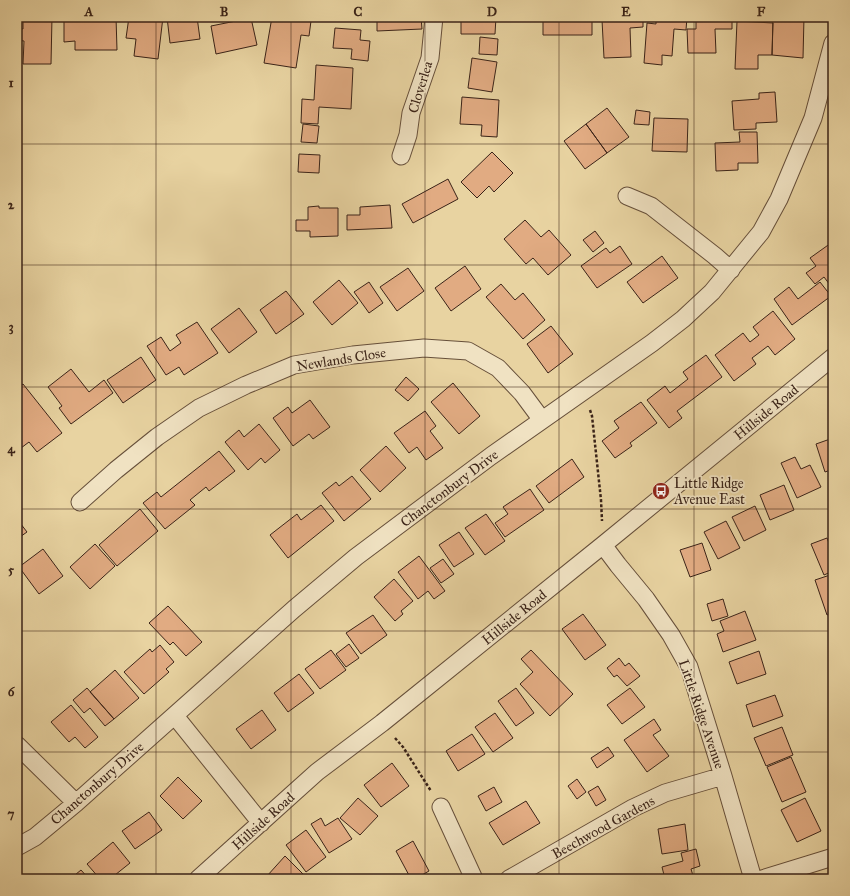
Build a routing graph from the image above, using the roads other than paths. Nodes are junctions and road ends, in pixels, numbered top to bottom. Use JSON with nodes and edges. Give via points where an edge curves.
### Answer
{"nodes":[{"id":1,"x":434,"y":17,"type":"edge"},
{"id":2,"x":833,"y":43,"type":"edge"},
{"id":3,"x":401,"y":156,"type":"dead end"},
{"id":4,"x":627,"y":196,"type":"dead end"},
{"id":5,"x":730,"y":270,"type":"junction"},
{"id":6,"x":833,"y":357,"type":"edge"},
{"id":7,"x":542,"y":420,"type":"junction"},
{"id":8,"x":80,"y":502,"type":"dead end"},
{"id":9,"x":603,"y":545,"type":"junction"},
{"id":10,"x":175,"y":716,"type":"junction"},
{"id":11,"x":17,"y":745,"type":"edge"},
{"id":12,"x":723,"y":776,"type":"junction"},
{"id":13,"x":76,"y":804,"type":"junction"},
{"id":14,"x":441,"y":808,"type":"road end"},
{"id":15,"x":261,"y":823,"type":"junction"},
{"id":16,"x":17,"y":847,"type":"edge"},
{"id":17,"x":833,"y":857,"type":"edge"},
{"id":18,"x":198,"y":879,"type":"edge"},
{"id":19,"x":474,"y":879,"type":"edge"},
{"id":20,"x":509,"y":879,"type":"edge"},
{"id":21,"x":753,"y":879,"type":"edge"},
{"id":22,"x":762,"y":879,"type":"edge"}],
"edges":[{"from":1,"to":3,"type":"street","name":"Cloverlea","via":[[430,58],[411,112],[408,135]]},
{"from":2,"to":5,"type":"street","name":"Chanctonbury Drive","via":[[813,118],[779,198],[761,232]]},
{"from":4,"to":5,"type":"street","via":[[651,206]]},
{"from":5,"to":7,"type":"street","name":"Chanctonbury Drive","via":[[712,292],[683,319]]},
{"from":6,"to":9,"type":"street","name":"Hillside Road"},
{"from":7,"to":8,"type":"street","name":"Newlands Close","via":[[498,368],[468,351],[424,348],[353,355],[294,365],[199,408],[157,437]]},
{"from":7,"to":10,"type":"street","name":"Chanctonbury Drive","via":[[356,557]]},
{"from":9,"to":12,"type":"street","name":"Little Ridge Avenue","via":[[646,599],[685,661]]},
{"from":9,"to":15,"type":"street","name":"Hillside Road","via":[[382,723],[317,772]]},
{"from":10,"to":13,"type":"street","name":"Chanctonbury Drive"},
{"from":10,"to":15,"type":"street"},
{"from":11,"to":13,"type":"street"},
{"from":12,"to":20,"type":"street","name":"Beechwood Gardens","via":[[665,793],[633,808]]},
{"from":12,"to":21,"type":"street","name":"Little Ridge Avenue"},
{"from":13,"to":16,"type":"street","name":"Chanctonbury Drive","via":[[35,837]]},
{"from":14,"to":19,"type":"street"},
{"from":15,"to":18,"type":"street","name":"Hillside Road"},
{"from":17,"to":22,"type":"street"}]}
